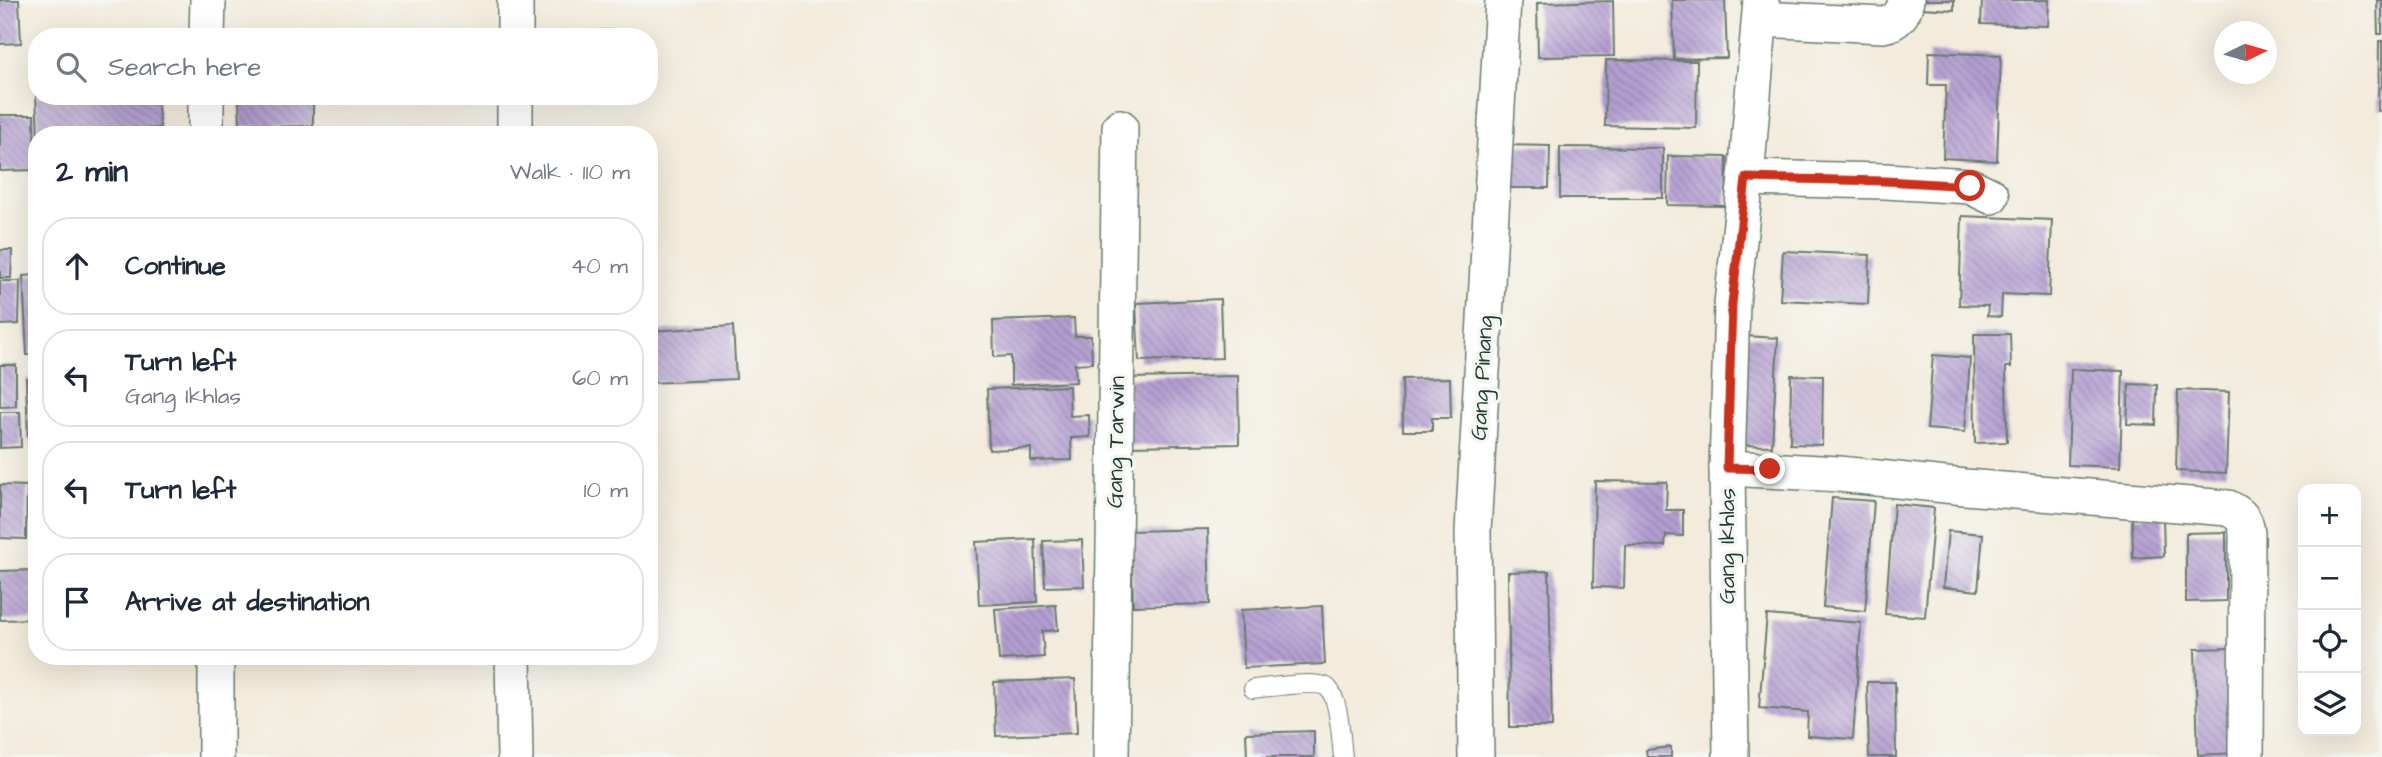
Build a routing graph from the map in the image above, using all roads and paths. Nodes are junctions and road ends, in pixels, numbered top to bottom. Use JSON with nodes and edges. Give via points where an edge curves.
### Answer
{"nodes":[{"id":1,"x":208,"y":0,"type":"edge"},
{"id":2,"x":515,"y":0,"type":"edge"},
{"id":3,"x":1503,"y":0,"type":"edge"},
{"id":4,"x":1906,"y":0,"type":"edge"},
{"id":5,"x":1760,"y":9,"type":"edge"},
{"id":6,"x":207,"y":28,"type":"edge"},
{"id":7,"x":515,"y":28,"type":"edge"},
{"id":8,"x":206,"y":105,"type":"edge"},
{"id":9,"x":515,"y":105,"type":"edge"},
{"id":10,"x":206,"y":126,"type":"edge"},
{"id":11,"x":514,"y":126,"type":"edge"},
{"id":12,"x":1120,"y":127,"type":"dead end"},
{"id":13,"x":1746,"y":178,"type":"junction"},
{"id":14,"x":1991,"y":196,"type":"dead end"},
{"id":15,"x":1727,"y":468,"type":"junction"},
{"id":16,"x":216,"y":665,"type":"edge"},
{"id":17,"x":513,"y":665,"type":"edge"},
{"id":18,"x":1253,"y":689,"type":"dead end"},
{"id":19,"x":216,"y":757,"type":"edge"},
{"id":20,"x":515,"y":757,"type":"edge"},
{"id":21,"x":1111,"y":757,"type":"edge"},
{"id":22,"x":1343,"y":757,"type":"edge"},
{"id":23,"x":1476,"y":757,"type":"edge"},
{"id":24,"x":1731,"y":757,"type":"edge"},
{"id":25,"x":2246,"y":757,"type":"edge"}],
"edges":[{"from":1,"to":6,"type":"street"},
{"from":2,"to":7,"type":"street"},
{"from":3,"to":23,"type":"street","name":"Gang Pinang","via":[[1473,531]]},
{"from":4,"to":5,"type":"street","via":[[1895,21],[1882,25]]},
{"from":5,"to":13,"type":"street","name":"Gang Ikhlas"},
{"from":8,"to":10,"type":"street"},
{"from":9,"to":11,"type":"street"},
{"from":12,"to":21,"type":"street","name":"Gang Tarwin"},
{"from":13,"to":14,"type":"street","via":[[1970,186]]},
{"from":13,"to":15,"type":"street","name":"Gang Ikhlas","via":[[1732,304]]},
{"from":15,"to":24,"type":"street","name":"Gang Ikhlas"},
{"from":15,"to":25,"type":"street","via":[[2228,508],[2239,513],[2247,534]]},
{"from":16,"to":19,"type":"street"},
{"from":17,"to":20,"type":"street"},
{"from":18,"to":22,"type":"lane","via":[[1318,684],[1329,688],[1336,702]]}]}
